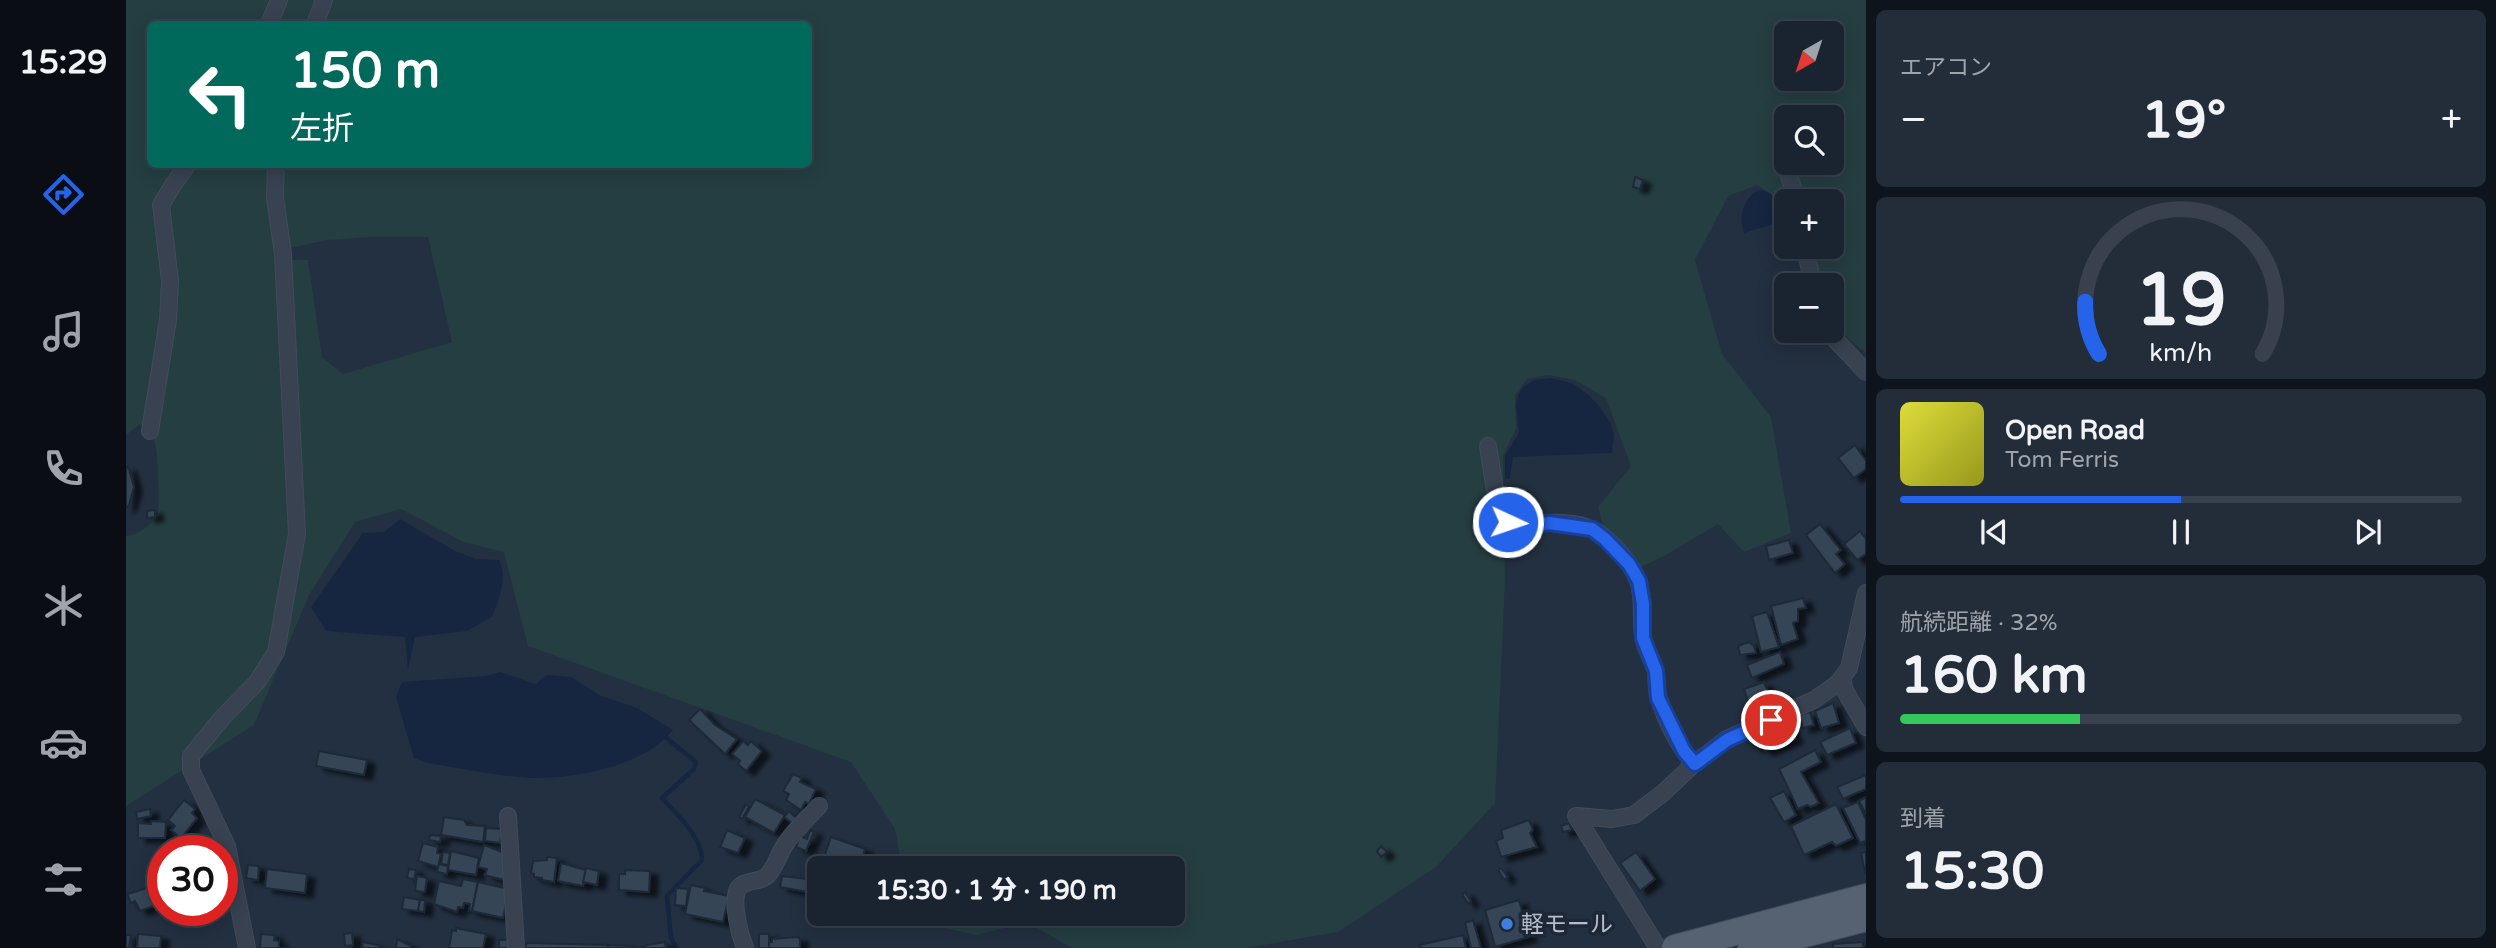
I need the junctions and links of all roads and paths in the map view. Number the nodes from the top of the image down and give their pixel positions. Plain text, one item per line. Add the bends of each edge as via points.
1 (279, 0) edge
2 (324, 0) edge
3 (270, 21) edge
4 (315, 21) edge
5 (185, 168) edge
6 (276, 168) edge
7 (1839, 343) edge
8 (1866, 372) edge
9 (150, 431) dead end
10 (1488, 446) dead end
11 (1866, 593) edge
12 (1843, 679) junction
13 (1866, 727) edge
14 (1695, 764) junction
15 (819, 806) dead end
16 (508, 816) dead end
17 (1866, 897) edge
18 (1866, 918) edge
19 (247, 948) edge
20 (516, 948) edge
21 (746, 948) edge
22 (1658, 948) edge
23 (1675, 948) edge
24 (1751, 948) edge

1 - 3 street
2 - 4 street
5 - 9 street via 161,205 170,281 169,320
6 - 19 street via 298,534 276,652 257,682 191,756 191,769 228,846
7 - 8 street
10 - 14 street via 1502,517 1517,524 1592,529 1629,564 1639,581 1643,638 1656,671 1658,698
11 - 12 street
12 - 13 street via 1844,690
12 - 14 street via 1814,700 1727,740
14 - 22 street via 1634,814 1576,816
15 - 21 street via 786,843 772,871 738,889 738,929
16 - 20 street
17 - 23 main road
18 - 24 main road

